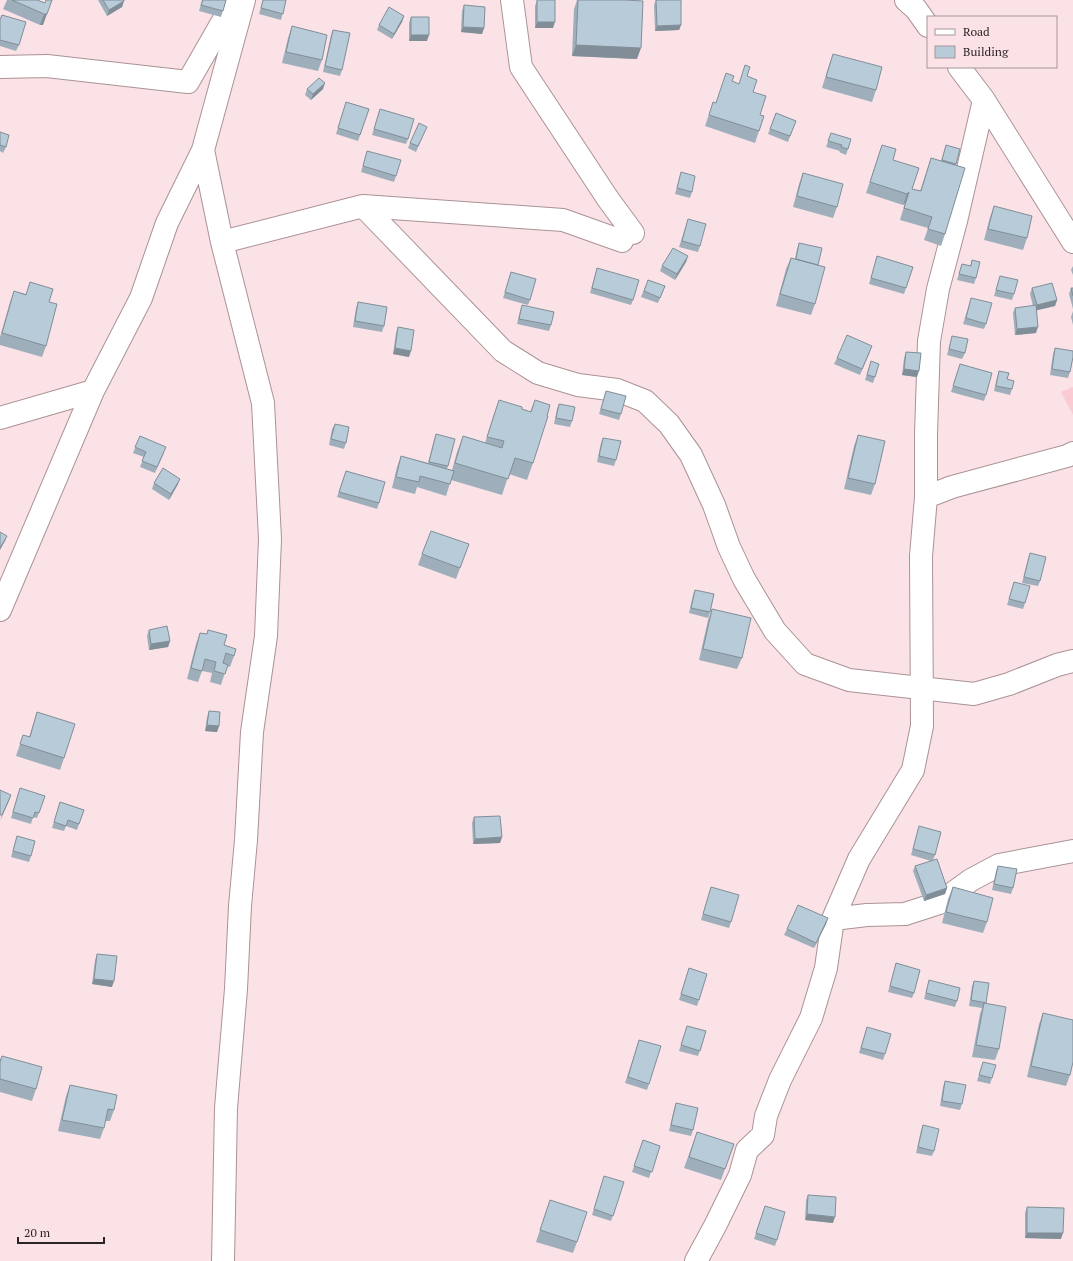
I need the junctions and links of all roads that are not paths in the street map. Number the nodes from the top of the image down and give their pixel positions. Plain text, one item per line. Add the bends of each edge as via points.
1 (235, 0) edge
2 (244, 0) edge
3 (512, 0) edge
4 (906, 0) edge
5 (927, 25) edge
6 (0, 67) edge
7 (960, 68) edge
8 (984, 100) junction
9 (203, 150) junction
10 (363, 206) junction
11 (222, 242) junction
12 (1073, 242) edge
13 (93, 391) junction
14 (0, 418) edge
15 (1073, 453) edge
16 (926, 497) junction
17 (0, 610) edge
18 (1073, 661) edge
19 (921, 688) junction
20 (1073, 850) edge
21 (833, 919) junction
22 (223, 1261) edge
23 (696, 1261) edge

1 - 6 street via 188,82 47,66
2 - 9 street
3 - 10 street via 521,67 608,199 628,237 563,220
4 - 5 street
7 - 8 street
8 - 12 street
8 - 16 street via 938,289 929,340
9 - 11 street
9 - 13 street via 166,223 141,298
10 - 11 street
10 - 19 street via 503,351 538,373 578,385 617,390 645,401 669,424 691,455 744,579 775,631 805,664 849,680
11 - 22 street via 264,404 270,540 266,636 252,732 226,1108
13 - 14 street
13 - 17 street
15 - 16 street via 952,487
16 - 19 street via 921,556
18 - 19 street via 974,694
19 - 21 street via 922,726 914,770 859,859
20 - 21 street via 999,865 971,880 939,903 905,914
21 - 23 street via 826,968 811,1018 780,1080 766,1116 763,1135 747,1150 740,1175

